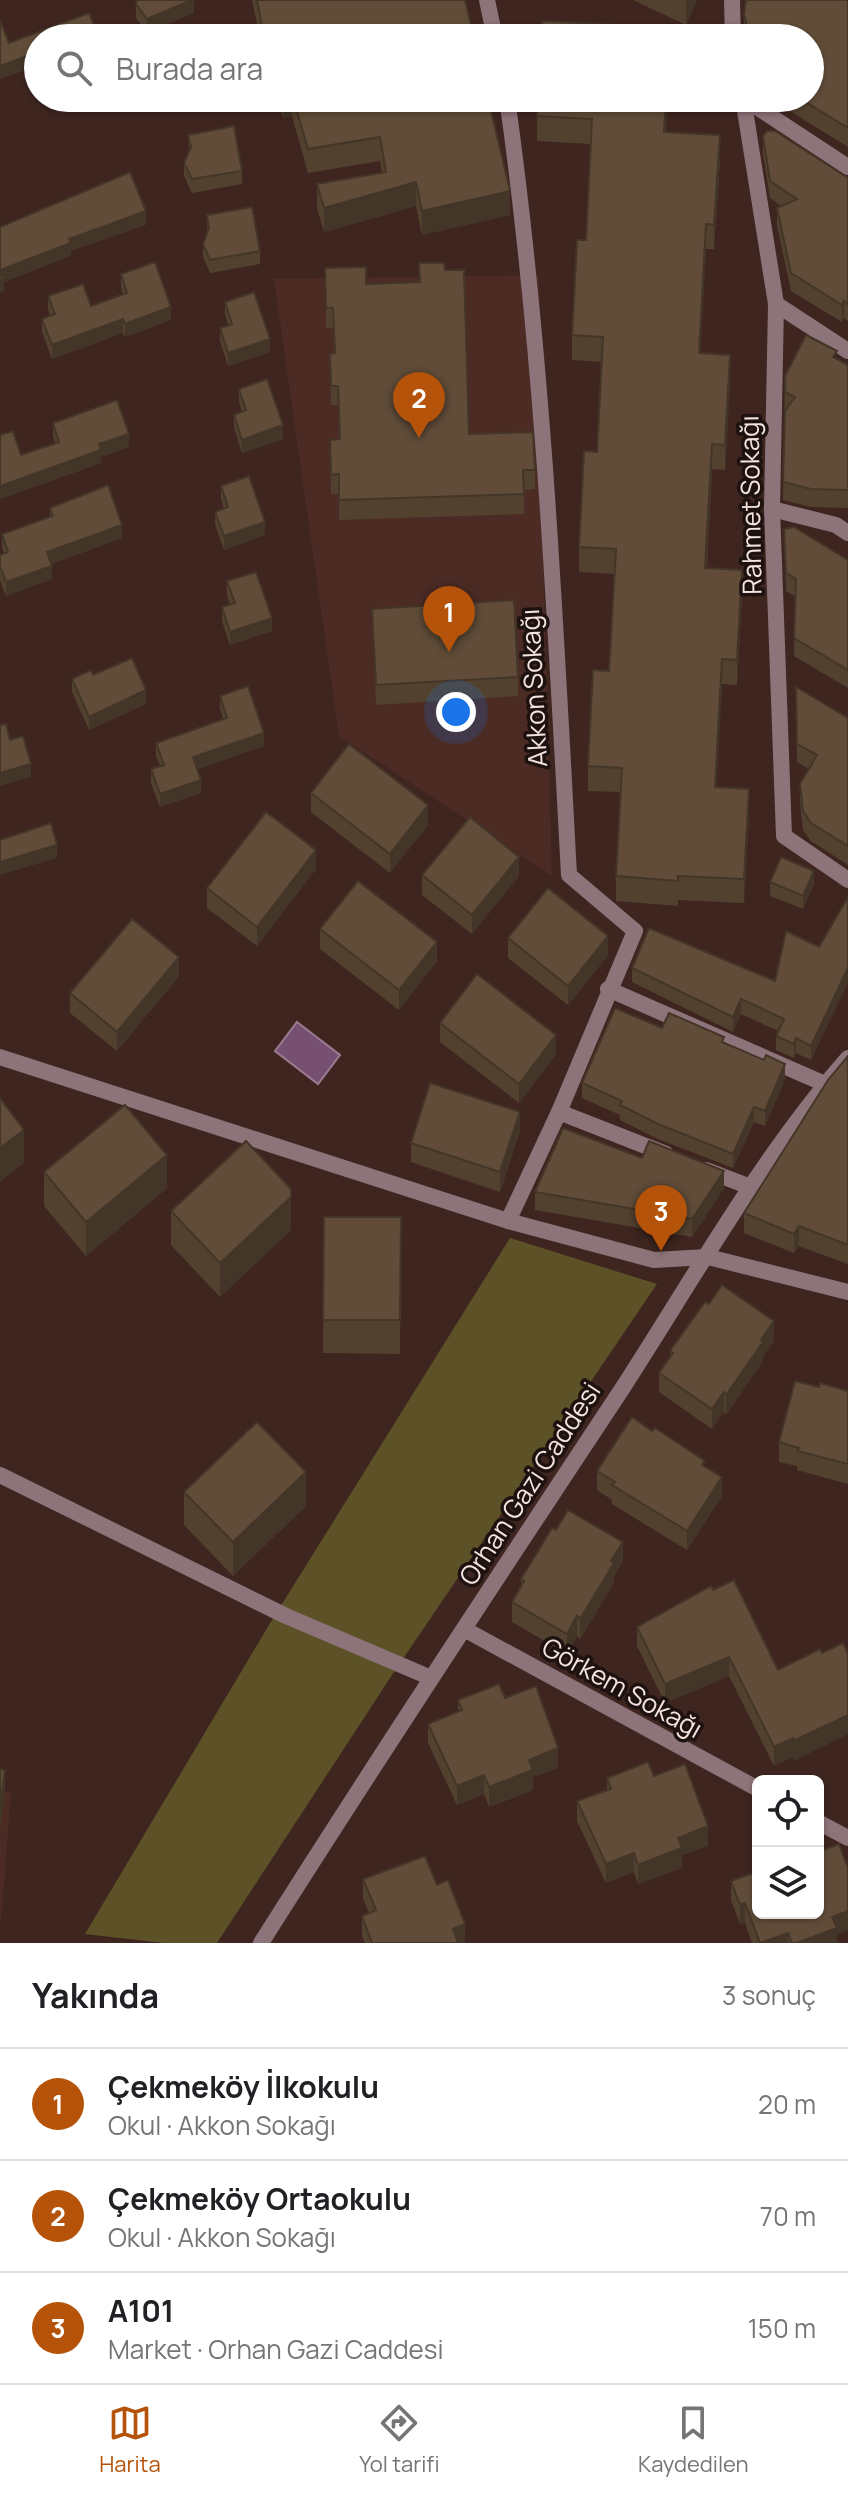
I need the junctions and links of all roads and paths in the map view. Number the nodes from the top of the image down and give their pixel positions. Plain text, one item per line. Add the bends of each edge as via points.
1 (487, 0) edge
2 (732, 0) edge
3 (492, 24) edge
4 (733, 24) edge
5 (509, 112) edge
6 (745, 112) edge
7 (764, 112) edge
8 (848, 167) edge
9 (776, 304) junction
10 (848, 351) edge
11 (772, 509) junction
12 (848, 533) edge
13 (848, 880) edge
14 (608, 989) junction
15 (0, 1057) edge
16 (848, 1058) edge
17 (825, 1084) junction
18 (559, 1112) junction
19 (753, 1188) junction
20 (508, 1221) junction
21 (708, 1257) junction
22 (848, 1292) edge
23 (0, 1475) edge
24 (464, 1629) junction
25 (429, 1677) junction
26 (752, 1786) edge
27 (824, 1825) edge
28 (848, 1838) edge
29 (261, 1943) edge

1 - 3 street
2 - 4 street
5 - 14 street, Akkon Sokağı via 525,230 569,875 635,931
6 - 9 street, Rahmet Sokağı
7 - 8 street
9 - 10 street
9 - 11 street, Rahmet Sokağı
11 - 12 street via 836,525
11 - 13 street, Rahmet Sokağı via 787,685 784,836
14 - 17 street
14 - 18 street, Akkon Sokağı
15 - 20 street
16 - 17 street, Orhan Gazi Caddesi
17 - 19 street, Orhan Gazi Caddesi
18 - 19 street
18 - 20 street, Akkon Sokağı
19 - 21 street, Orhan Gazi Caddesi
20 - 21 street via 654,1260
21 - 22 street
21 - 24 street, Orhan Gazi Caddesi
23 - 25 street via 286,1616
24 - 25 street, Orhan Gazi Caddesi
24 - 26 street, Görkem Sokağı
25 - 29 street, Orhan Gazi Caddesi
27 - 28 street

